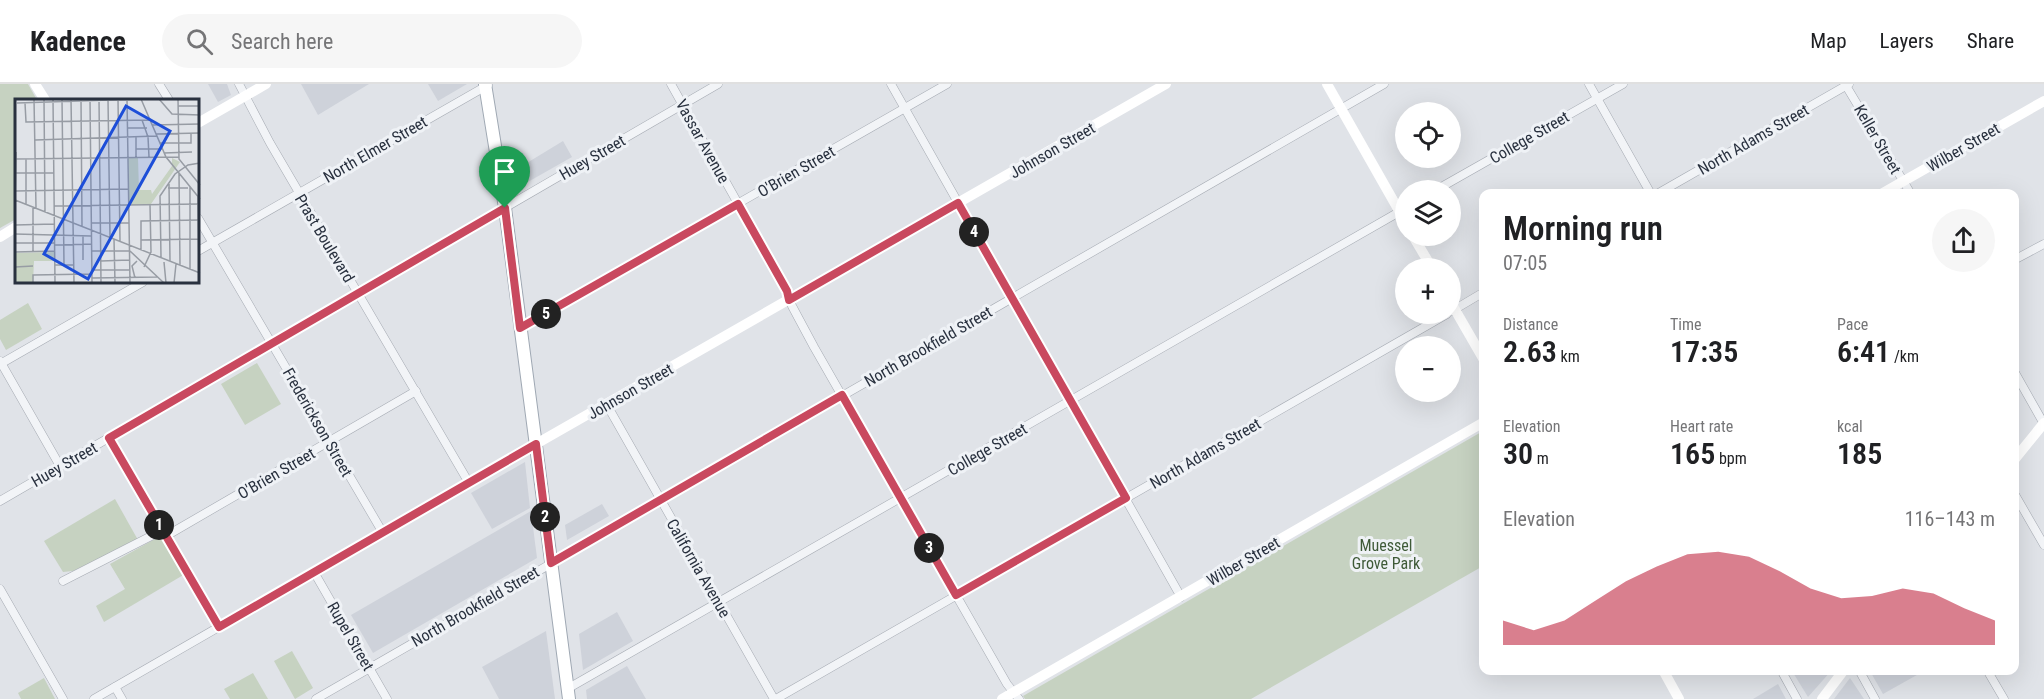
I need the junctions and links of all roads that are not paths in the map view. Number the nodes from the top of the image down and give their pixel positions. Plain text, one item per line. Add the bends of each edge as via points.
1 (35, 84) edge
2 (159, 84) edge
3 (239, 84) edge
4 (266, 84) edge
5 (670, 84) edge
6 (718, 84) edge
7 (891, 84) edge
8 (947, 84) edge
9 (1166, 84) edge
10 (1327, 84) edge
11 (1384, 84) edge
12 (1589, 84) edge
13 (1623, 84) edge
14 (1847, 84) edge
15 (487, 85) edge
16 (244, 97) junction
17 (1598, 98) junction
18 (44, 99) edge
19 (168, 99) edge
20 (2044, 101) edge
21 (682, 104) junction
22 (904, 109) junction
23 (1341, 109) junction
24 (200, 122) edge
25 (1454, 180) edge
26 (1903, 181) junction
27 (1648, 189) edge
28 (1666, 189) edge
29 (1889, 189) edge
30 (1908, 189) edge
31 (299, 193) junction
32 (1395, 198) edge
33 (958, 203) junction
34 (738, 204) junction
35 (505, 208) junction
36 (1395, 214) edge
37 (200, 222) edge
38 (15, 228) edge
39 (0, 237) edge
40 (212, 243) junction
41 (2044, 244) edge
42 (200, 250) edge
43 (2019, 257) edge
44 (139, 284) edge
45 (359, 294) junction
46 (1479, 295) edge
47 (1012, 298) junction
48 (789, 300) junction
49 (1461, 304) edge
50 (1425, 324) edge
51 (1461, 324) edge
52 (520, 328) junction
53 (273, 343) junction
54 (1479, 352) edge
55 (1, 362) edge
56 (2019, 380) edge
57 (416, 391) junction
58 (842, 395) junction
59 (1070, 401) junction
60 (607, 405) junction
61 (2044, 424) edge
62 (1479, 425) edge
63 (109, 438) junction
64 (330, 442) junction
65 (536, 444) junction
66 (2019, 454) edge
67 (60, 466) junction
68 (469, 483) junction
69 (901, 498) junction
70 (1126, 498) junction
71 (660, 499) junction
72 (0, 501) edge
73 (2019, 502) edge
74 (383, 532) junction
75 (164, 533) junction
76 (2044, 545) edge
77 (551, 563) junction
78 (314, 572) junction
79 (63, 581) dead end
80 (0, 589) edge
81 (956, 595) junction
82 (1181, 597) junction
83 (720, 603) junction
84 (219, 627) junction
85 (369, 668) junction
86 (1665, 675) edge
87 (1783, 675) edge
88 (1840, 675) edge
89 (1862, 675) edge
90 (1990, 675) edge
91 (115, 687) junction
92 (568, 694) edge
93 (1016, 696) edge
94 (63, 699) edge
95 (94, 699) edge
96 (122, 699) edge
97 (316, 699) edge
98 (387, 699) edge
99 (775, 699) edge
100 (1002, 699) edge
101 (1679, 699) edge
102 (1797, 699) edge
103 (1822, 699) edge
104 (1875, 699) edge
105 (2004, 699) edge

1 - 18 street
2 - 19 street
3 - 16 street, Prast Boulevard
4 - 16 street
5 - 21 street, Vassar Avenue
6 - 21 street, Huey Street
7 - 22 street
8 - 22 street, O'Brien Street
9 - 33 street, Johnson Street
10 - 23 street
11 - 23 street, North Brookfield Street
12 - 17 street
13 - 17 street, College Street
14 - 26 street, Keller Street
14 - 28 street, North Adams Street
15 - 31 street, North Elmer Street
15 - 35 main road
16 - 24 street
16 - 31 street, Prast Boulevard
17 - 25 street, College Street
17 - 27 street
20 - 26 street, Wilber Street
21 - 34 street, Vassar Avenue
21 - 35 street, Huey Street
22 - 33 street
22 - 34 street, O'Brien Street
23 - 32 street
23 - 47 street, North Brookfield Street
26 - 29 street, Wilber Street
26 - 30 street, Keller Street
31 - 40 street, North Elmer Street
31 - 45 street, Prast Boulevard
33 - 47 street
33 - 48 street, Johnson Street
34 - 48 street, Vassar Avenue
34 - 52 street, O'Brien Street
35 - 45 street, Huey Street
35 - 52 main road
36 - 59 street, College Street
37 - 40 street, Frederickson Street
38 - 39 street
40 - 42 street, North Elmer Street
40 - 53 street, Frederickson Street
41 - 43 street
44 - 55 street
45 - 53 street, Huey Street
45 - 57 street, Prast Boulevard
46 - 49 street, North Adams Street
47 - 58 street, North Brookfield Street
47 - 59 street
48 - 58 street, Vassar Avenue
48 - 60 street, Johnson Street
50 - 70 street, North Adams Street
51 - 54 street
52 - 65 main road
53 - 63 street, Huey Street
53 - 64 street, Frederickson Street
55 - 67 street
56 - 61 street
57 - 64 street, O'Brien Street
57 - 68 street, Prast Boulevard
58 - 69 street, Vassar Avenue
58 - 71 street, North Brookfield Street
59 - 69 street, College Street
59 - 70 street
60 - 65 street, Johnson Street
60 - 71 street, California Avenue
61 - 66 street
62 - 82 street, Wilber Street
63 - 67 street, Huey Street
63 - 75 street
64 - 74 street, Frederickson Street
64 - 75 street, O'Brien Street
65 - 68 street, Johnson Street
65 - 77 main road
67 - 72 street, Huey Street
68 - 74 street, Johnson Street
69 - 81 street, Vassar Avenue
69 - 83 street, College Street
70 - 81 street, North Adams Street
70 - 82 street
71 - 77 street, North Brookfield Street
71 - 83 street, California Avenue
73 - 76 street
74 - 78 street, Johnson Street
75 - 79 street, O'Brien Street
75 - 84 street
77 - 85 street, North Brookfield Street
77 - 92 main road
78 - 84 street, Johnson Street
78 - 85 street, Rupel Street
80 - 94 street
81 - 93 street, Vassar Avenue
81 - 99 street, North Adams Street
82 - 93 street, Wilber Street
83 - 92 street, College Street
83 - 99 street, California Avenue
84 - 91 street, Johnson Street
85 - 97 street, North Brookfield Street
85 - 98 street, Rupel Street
86 - 101 street
87 - 102 street
88 - 103 street
89 - 104 street
90 - 105 street
91 - 95 street, Johnson Street
91 - 96 street
93 - 100 street, Wilber Street

